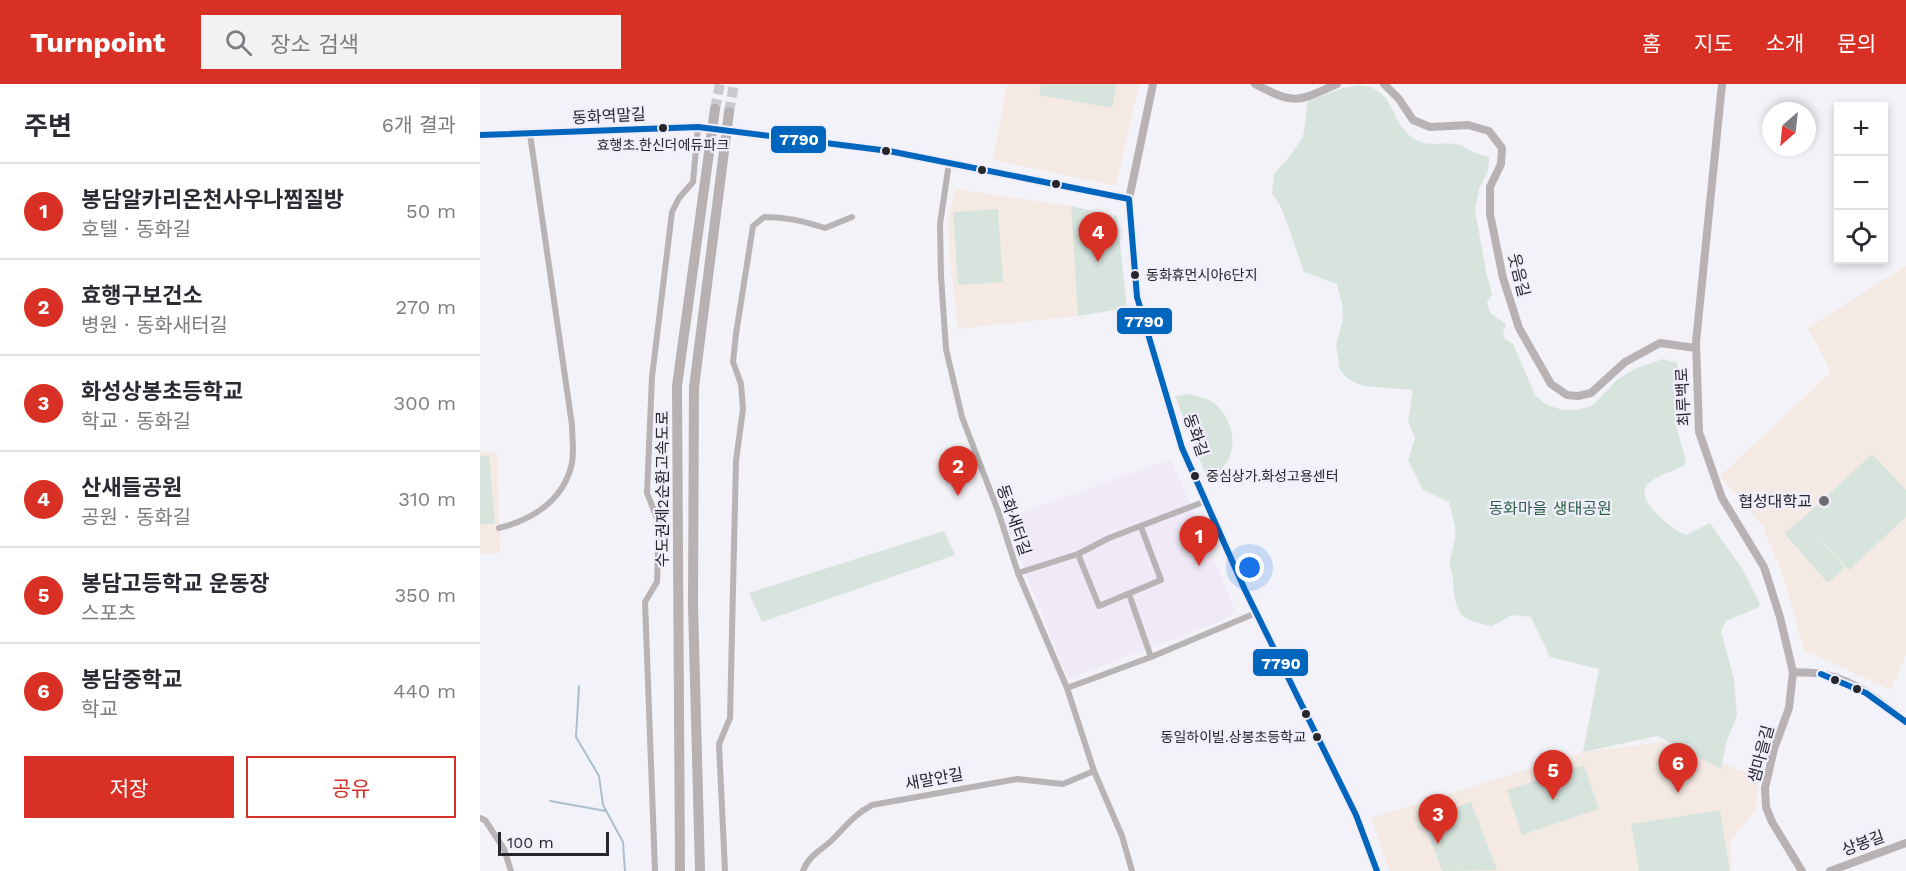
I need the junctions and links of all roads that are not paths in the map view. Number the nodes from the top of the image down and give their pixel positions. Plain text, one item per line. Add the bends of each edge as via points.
1 (1153, 84) edge
2 (1255, 84) edge
3 (1337, 84) edge
4 (1384, 84) edge
5 (1722, 84) edge
6 (715, 109) tunnel mouth
7 (729, 112) tunnel mouth
8 (698, 127) junction
9 (530, 134) junction
10 (480, 135) edge
11 (949, 163) junction
12 (1129, 199) junction
13 (852, 217) dead end
14 (1696, 348) junction
15 (1206, 501) junction
16 (1141, 527) junction
17 (499, 528) dead end
18 (1078, 554) junction
19 (1018, 573) junction
20 (1129, 594) junction
21 (1256, 612) junction
22 (1151, 657) junction
23 (1793, 672) junction
24 (1067, 688) junction
25 (1906, 722) edge
26 (1094, 771) junction
27 (480, 818) edge
28 (1906, 843) edge
29 (512, 871) edge
30 (655, 871) edge
31 (680, 871) edge
32 (700, 871) edge
33 (725, 871) edge
34 (803, 871) edge
35 (1132, 871) edge
36 (1377, 871) edge
37 (1802, 871) edge
38 (1830, 871) edge

1 - 12 street, 동화길
2 - 3 street via 1280,97 1295,99 1311,97
4 - 14 street, 웃음길 via 1413,120 1430,127 1468,125 1489,131 1502,148 1501,164 1490,187 1490,214 1503,278 1519,328 1551,384 1567,395 1578,396 1590,393 1625,362 1660,343
5 - 14 street, 최루백로
6 - 31 highway, 수도권제2순환고속도로 via 677,386
7 - 32 highway, 수도권제2순환고속도로 via 694,387 693,605
8 - 9 street, 동화역말길
8 - 11 street, 동화역말길 via 889,151
8 - 30 street via 693,182 672,212 652,377 647,493 659,523 657,582 645,602
9 - 10 street, 동화역말길
9 - 17 street via 572,424 572,466 557,497 538,513
11 - 12 street, 동화역말길
11 - 19 street, 동화새터길 via 940,224 946,349 962,417
12 - 15 street, 동화길 via 1137,297 1182,448
13 - 33 street via 825,228 777,217 764,217 753,226 733,362 741,384 743,410 736,461 730,718 719,744
14 - 23 street, 최루백로 via 1699,432 1722,498 1764,567
15 - 16 street
15 - 21 street, 동화길
16 - 18 street
16 - 20 street via 1161,580
18 - 19 street
18 - 20 street via 1099,606
19 - 24 street, 동화새터길
20 - 22 street
21 - 22 street
21 - 36 street, 동화길 via 1356,815
22 - 24 street
23 - 25 street via 1821,674 1850,683 1874,696
23 - 37 street, 샘마을길 via 1789,708 1765,788 1772,822
24 - 26 street, 동화새터길
26 - 34 street, 새말안길 via 1063,784 1017,779 872,805 858,812 805,864
26 - 35 street, 동화새터길 via 1122,836
27 - 29 street via 504,849
28 - 38 street, 상봉길

